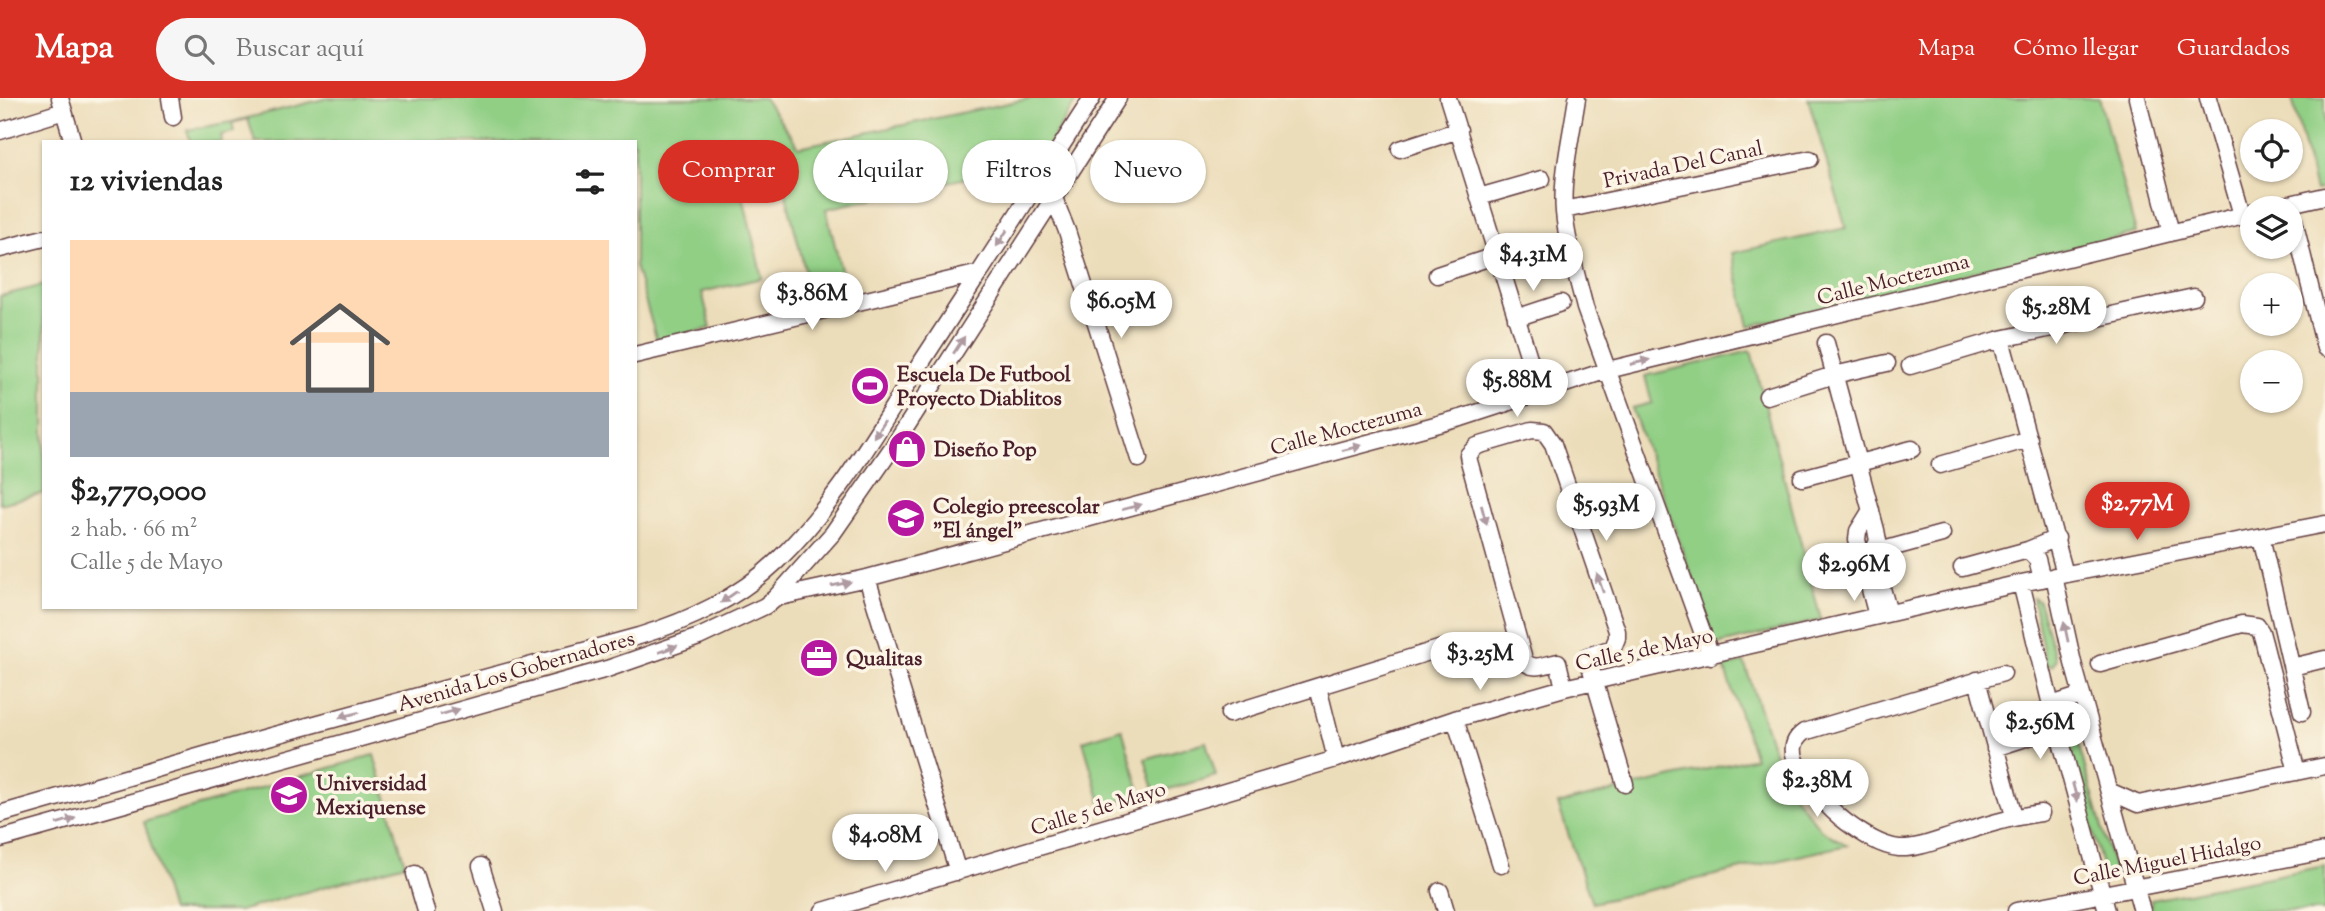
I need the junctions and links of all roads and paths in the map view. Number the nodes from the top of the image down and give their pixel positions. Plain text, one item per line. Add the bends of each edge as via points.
1 (170, 98) edge
2 (1092, 98) edge
3 (1118, 98) edge
4 (1448, 98) edge
5 (1577, 98) edge
6 (2137, 98) edge
7 (2208, 98) edge
8 (62, 105) edge
9 (173, 117) dead end
10 (1459, 130) junction
11 (0, 131) edge
12 (72, 140) edge
13 (1065, 140) edge
14 (1076, 149) edge
15 (1400, 149) dead end
16 (1083, 153) junction
17 (1811, 159) dead end
18 (1076, 164) edge
19 (1542, 179) dead end
20 (2241, 196) edge
21 (2325, 196) edge
22 (1479, 197) junction
23 (2303, 201) edge
24 (1025, 203) edge
25 (1051, 203) edge
26 (1056, 203) edge
27 (1564, 210) junction
28 (2240, 216) edge
29 (2171, 233) junction
30 (42, 238) edge
31 (0, 249) edge
32 (1497, 255) junction
33 (2303, 257) edge
34 (980, 273) junction
35 (1437, 275) dead end
36 (2194, 297) dead end
37 (1561, 303) dead end
38 (1516, 318) junction
39 (2001, 339) junction
40 (1826, 343) dead end
41 (2325, 348) edge
42 (637, 355) edge
43 (1887, 363) dead end
44 (1910, 366) dead end
45 (1608, 370) junction
46 (1834, 375) junction
47 (1539, 393) junction
48 (1767, 396) dead end
49 (2029, 439) junction
50 (1912, 449) dead end
51 (1139, 459) dead end
52 (1858, 463) junction
53 (1940, 465) dead end
54 (1801, 478) dead end
55 (1871, 510) junction
56 (2325, 524) edge
57 (1941, 534) dead end
58 (2261, 537) junction
59 (2057, 538) junction
60 (2028, 550) junction
61 (1872, 553) junction
62 (1962, 568) dead end
63 (2054, 576) junction
64 (867, 578) junction
65 (2021, 583) junction
66 (775, 598) junction
67 (1883, 614) junction
68 (1442, 648) dead end
69 (1712, 656) junction
70 (2325, 659) edge
71 (2073, 663) junction
72 (2100, 664) dead end
73 (2292, 667) junction
74 (2004, 673) dead end
75 (2043, 673) junction
76 (1977, 680) junction
77 (1595, 681) junction
78 (1318, 687) junction
79 (1564, 688) junction
80 (2082, 695) junction
81 (392, 703) junction
82 (2051, 705) junction
83 (2302, 712) dead end
84 (1229, 714) dead end
85 (1455, 719) junction
86 (399, 726) junction
87 (2032, 736) junction
88 (1995, 748) junction
89 (2064, 752) junction
90 (1336, 759) junction
91 (2325, 766) edge
92 (2297, 772) junction
93 (1625, 784) dead end
94 (2109, 791) junction
95 (2138, 804) junction
96 (2041, 813) dead end
97 (0, 814) edge
98 (2014, 816) junction
99 (2121, 834) junction
100 (0, 839) edge
101 (2325, 851) edge
102 (1501, 865) dead end
103 (481, 866) dead end
104 (958, 872) junction
105 (415, 874) dead end
106 (2136, 887) junction
107 (1440, 891) dead end
108 (2102, 894) junction
109 (426, 911) edge
110 (495, 911) edge
111 (823, 911) edge
112 (1446, 911) edge
113 (2016, 911) edge
114 (2107, 911) edge
115 (2143, 911) edge

1 - 9 street
2 - 13 street, Avenida Los Gobernadores
3 - 16 street, Avenida Los Gobernadores
4 - 10 street
5 - 27 street
6 - 29 street
7 - 20 street
8 - 11 street
8 - 12 street
10 - 15 street
10 - 22 street
14 - 16 street
16 - 18 street, Avenida Los Gobernadores
17 - 27 street, Privada Del Canal
19 - 22 street
21 - 23 street
22 - 32 street
24 -> 34 street, Avenida Los Gobernadores
66 -> 25 street, Avenida Los Gobernadores via 858,499
26 - 51 street
27 - 45 street via 1585,308
28 - 29 street, Calle Moctezuma
45 -> 29 street, Calle Moctezuma
30 - 31 street
32 - 35 street
32 - 38 street
33 - 41 street
34 - 42 street
34 -> 81 street, Avenida Los Gobernadores via 836,495 776,561 732,597 672,626
36 - 39 street
37 - 38 street
38 - 47 street
39 - 44 street
39 - 49 street
40 - 46 street
43 - 46 street
45 - 47 street, Calle Moctezuma
45 - 69 street
46 - 48 street
46 - 52 street
64 -> 47 street, Calle Moctezuma
49 - 53 street
49 - 59 street
50 - 52 street
52 - 54 street
52 - 55 street
55 - 61 street via 1878,541
55 - 67 street via 1857,531 1857,540
56 - 58 street, Calle 5 de Mayo
57 - 61 street
58 - 63 street, Calle 5 de Mayo
58 - 73 street
59 - 60 street
59 - 63 street
60 - 62 street
60 - 63 street
61 - 67 street
63 - 65 street, Calle 5 de Mayo
71 -> 63 street
66 -> 64 street, Calle Moctezuma
64 - 104 street
65 - 67 street, Calle 5 de Mayo
65 - 75 street
86 -> 66 street, Avenida Los Gobernadores via 655,654 728,625
67 - 69 street, Calle 5 de Mayo
68 - 78 street
69 - 77 street, Calle 5 de Mayo
70 - 73 street
71 - 75 street
71 - 80 street
72 - 92 street via 2242,624 2257,626
73 - 83 street
74 - 76 street
75 - 82 street
76 - 88 street
76 - 98 street via 1804,732 1796,737 1794,755 1807,780 1838,816 1864,835 1899,848 1923,845
77 - 79 street, Calle 5 de Mayo
77 -> 79 street via 1587,656 1613,648 1617,631 1553,444 1544,431 1532,430 1477,446 1468,455 1524,660 1531,667 1558,662
77 - 93 street
78 - 84 street
78 - 90 street
79 - 85 street, Calle 5 de Mayo
80 - 82 street
80 - 94 street
81 - 86 street
81 -> 97 street, Avenida Los Gobernadores
82 - 87 street
82 - 89 street
85 - 90 street, Calle 5 de Mayo
85 - 102 street
100 -> 86 street, Avenida Los Gobernadores
87 - 88 street
87 - 89 street
88 - 98 street
89 -> 108 street
90 - 104 street, Calle 5 de Mayo
91 - 92 street
92 - 95 street
94 - 95 street
94 - 99 street
95 - 99 street
96 - 98 street
99 - 106 street
101 - 106 street, Calle Miguel Hidalgo
103 - 110 street
104 - 111 street, Calle 5 de Mayo
105 - 109 street
106 - 108 street, Calle Miguel Hidalgo
106 - 115 street
107 - 112 street
108 - 113 street, Calle Miguel Hidalgo
108 - 114 street

